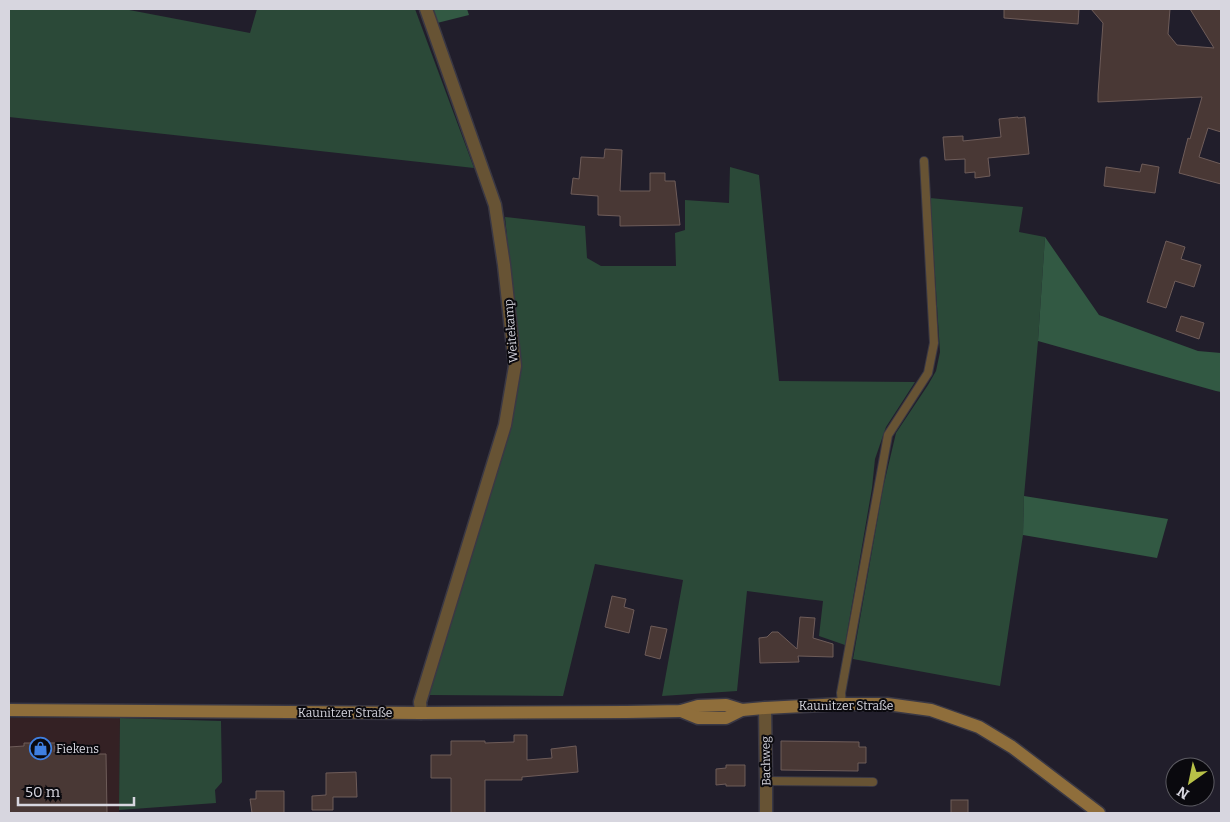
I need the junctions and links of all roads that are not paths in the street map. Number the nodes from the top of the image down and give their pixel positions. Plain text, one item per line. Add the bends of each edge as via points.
1 (426, 9) edge
2 (924, 161) dead end
3 (842, 704) junction
4 (765, 708) junction
5 (9, 710) edge
6 (421, 713) junction
7 (766, 781) junction
8 (873, 782) dead end
9 (766, 813) edge
10 (1099, 813) edge

1 - 6 street, Weitekamp via 495,205 516,366 505,425 420,702
2 - 3 lane via 934,343 928,373 888,435 841,693
3 - 4 street, Kaunitzer Straße
3 - 10 street, Kaunitzer Straße via 887,704 931,710 978,727 1012,747
4 - 6 street, Kaunitzer Straße via 742,710 726,705 698,706 681,711
4 - 7 street, Bachweg
5 - 6 street, Kaunitzer Straße
7 - 8 lane
7 - 9 street, Bachweg

